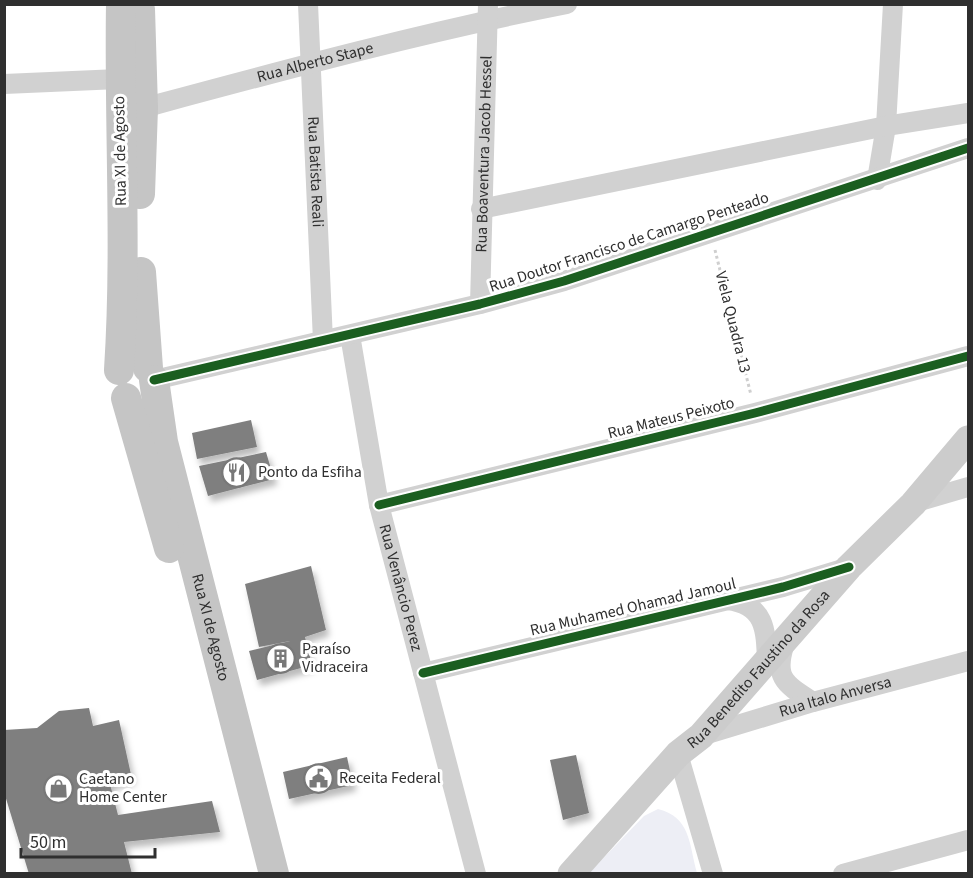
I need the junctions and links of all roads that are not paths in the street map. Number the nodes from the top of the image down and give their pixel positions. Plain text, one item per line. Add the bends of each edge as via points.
1 (121, 4) edge
2 (140, 4) edge
3 (308, 4) edge
4 (567, 4) edge
5 (893, 4) edge
6 (487, 12) edge
7 (309, 63) junction
8 (119, 79) junction
9 (4, 84) edge
10 (143, 108) junction
11 (969, 112) edge
12 (886, 126) junction
13 (969, 148) edge
14 (877, 180) junction
15 (481, 209) junction
16 (480, 304) junction
17 (350, 334) junction
18 (322, 341) junction
19 (969, 356) edge
20 (945, 362) junction
21 (969, 370) edge
22 (140, 372) junction
23 (969, 439) edge
24 (969, 488) edge
25 (913, 504) junction
26 (379, 505) junction
27 (849, 567) junction
28 (728, 600) junction
29 (786, 640) junction
30 (969, 661) edge
31 (767, 662) junction
32 (423, 673) junction
33 (813, 702) junction
34 (701, 736) junction
35 (678, 754) junction
36 (969, 840) edge
37 (255, 873) edge
38 (274, 873) edge
39 (476, 873) edge
40 (571, 873) edge
41 (713, 873) edge
42 (843, 873) edge

1 - 8 main road, Rua XI de Agosto
2 - 10 main road, Rua XI de Agosto
3 - 7 street, Rua Batista Reali
4 - 6 street, Rua Alberto Stape
5 - 12 street
6 - 7 street, Rua Alberto Stape
6 - 15 street, Rua Boaventura Jacob Hessel
7 - 10 street, Rua Alberto Stape
7 - 18 street, Rua Batista Reali
8 - 9 street
8 - 22 main road, Rua XI de Agosto via 124,297
10 - 22 main road, Rua XI de Agosto via 138,240
11 - 12 street
12 - 14 street
12 - 15 street
13 - 14 street, Rua Doutor Francisco de Camargo Penteado
14 - 16 street, Rua Doutor Francisco de Camargo Penteado via 564,281
15 - 16 street, Rua Boaventura Jacob Hessel
16 - 17 street, Rua Doutor Francisco de Camargo Penteado
17 - 18 street, Rua Doutor Francisco de Camargo Penteado
17 - 26 street, Rua Venâncio Perez
18 - 22 street, Rua Doutor Francisco de Camargo Penteado
19 - 20 street, Rua Mateus Peixoto
20 - 21 street
20 - 26 street, Rua Mateus Peixoto
22 - 37 main road, Rua XI de Agosto via 115,382 126,398 159,510
22 - 38 main road, Rua XI de Agosto via 164,442
23 - 25 main road, Rua Benedito Faustino da Rosa
24 - 25 street
25 - 27 main road, Rua Benedito Faustino da Rosa
26 - 32 street, Rua Venâncio Perez
27 - 28 street, Rua Muhamed Ohamad Jamoul
27 - 29 main road, Rua Benedito Faustino da Rosa
28 - 31 street via 744,602 756,611 762,621
28 - 32 street, Rua Muhamed Ohamad Jamoul
29 - 31 main road, Rua Benedito Faustino da Rosa
29 - 33 street via 780,674 786,686
30 - 33 street, Rua Italo Anversa
31 - 34 main road, Rua Benedito Faustino da Rosa
32 - 39 street, Rua Venâncio Perez
33 - 34 street, Rua Italo Anversa
34 - 35 main road, Rua Benedito Faustino da Rosa
35 - 40 main road, Rua Benedito Faustino da Rosa
35 - 41 street
36 - 42 street

